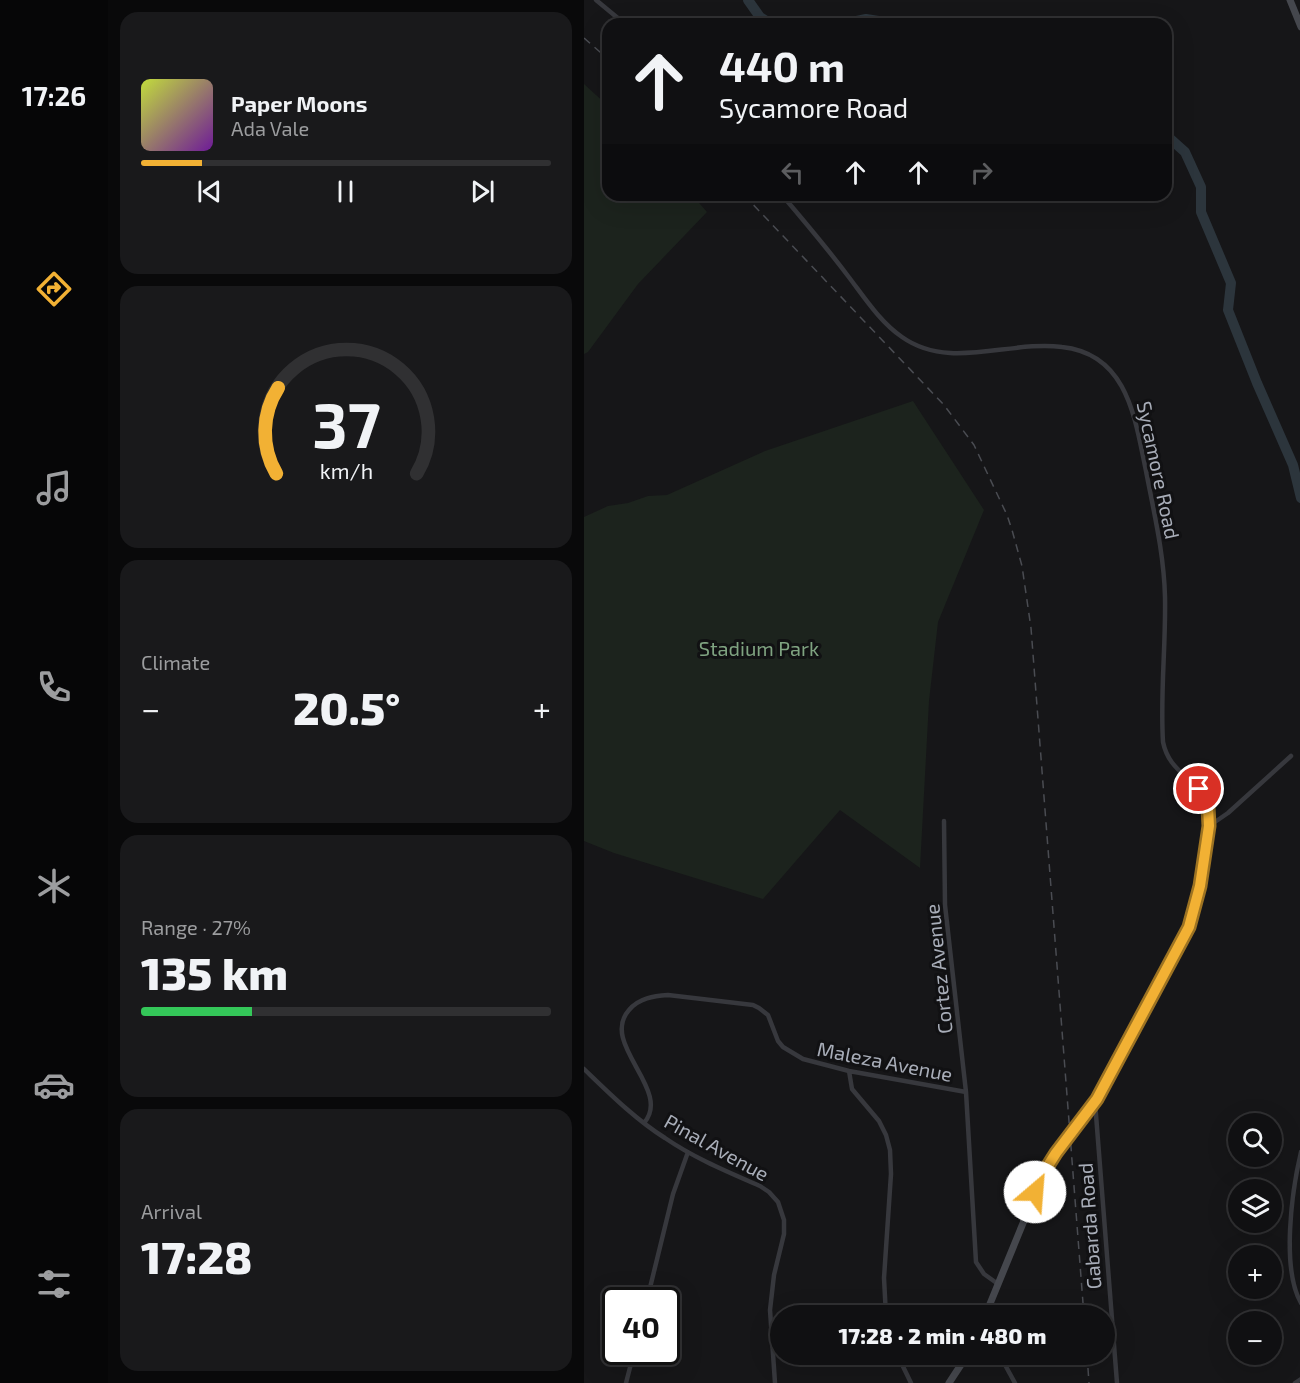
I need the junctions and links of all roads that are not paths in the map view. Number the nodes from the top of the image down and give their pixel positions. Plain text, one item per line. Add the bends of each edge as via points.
1 (596, 0) edge
2 (1290, 0) edge
3 (618, 18) edge
4 (1301, 27) edge
5 (787, 201) edge
6 (1290, 756) dead end
7 (944, 821) dead end
8 (1209, 826) junction
9 (584, 1069) edge
10 (849, 1071) junction
11 (966, 1092) junction
12 (1095, 1102) junction
13 (644, 1123) junction
14 (688, 1152) junction
15 (1301, 1152) edge
16 (998, 1284) junction
17 (650, 1287) edge
18 (1301, 1303) edge
19 (885, 1305) edge
20 (989, 1305) edge
21 (631, 1365) edge
22 (902, 1365) edge
23 (961, 1365) edge
24 (1005, 1365) edge
25 (1301, 1379) edge
26 (626, 1383) edge
27 (775, 1383) edge
28 (911, 1383) edge
29 (949, 1383) edge
30 (1015, 1383) edge
31 (1117, 1383) edge
32 (1295, 1383) edge

1 - 3 street
2 - 4 street
5 - 8 street, Sycamore Road via 874,309 895,332 916,346 961,354 1065,347 1097,360 1122,385 1134,411 1163,557 1164,745 1171,762 1199,789 1208,807
6 - 8 street
7 - 11 street, Cortez Avenue via 946,905
8 - 12 street via 1189,927
9 - 13 street, Pinal Avenue
10 - 11 street, Maleza Avenue
10 - 13 street, Maleza Avenue via 789,1052 778,1041 768,1015 753,1005 656,996 628,1011 622,1028 624,1041 650,1096 649,1118
10 - 19 street via 852,1089 883,1128 892,1158
11 - 16 street, Cortez Avenue via 976,1262
12 - 16 street via 1044,1172
12 - 31 street, Gabarda Road
13 - 14 street, Pinal Avenue
14 - 17 street via 673,1194
14 - 27 street, Pinal Avenue via 760,1186 781,1208 784,1234 770,1310
15 - 18 street via 1290,1237 1292,1277
16 - 20 street
21 - 26 street
22 - 28 street
23 - 29 street
24 - 30 street
25 - 32 street

